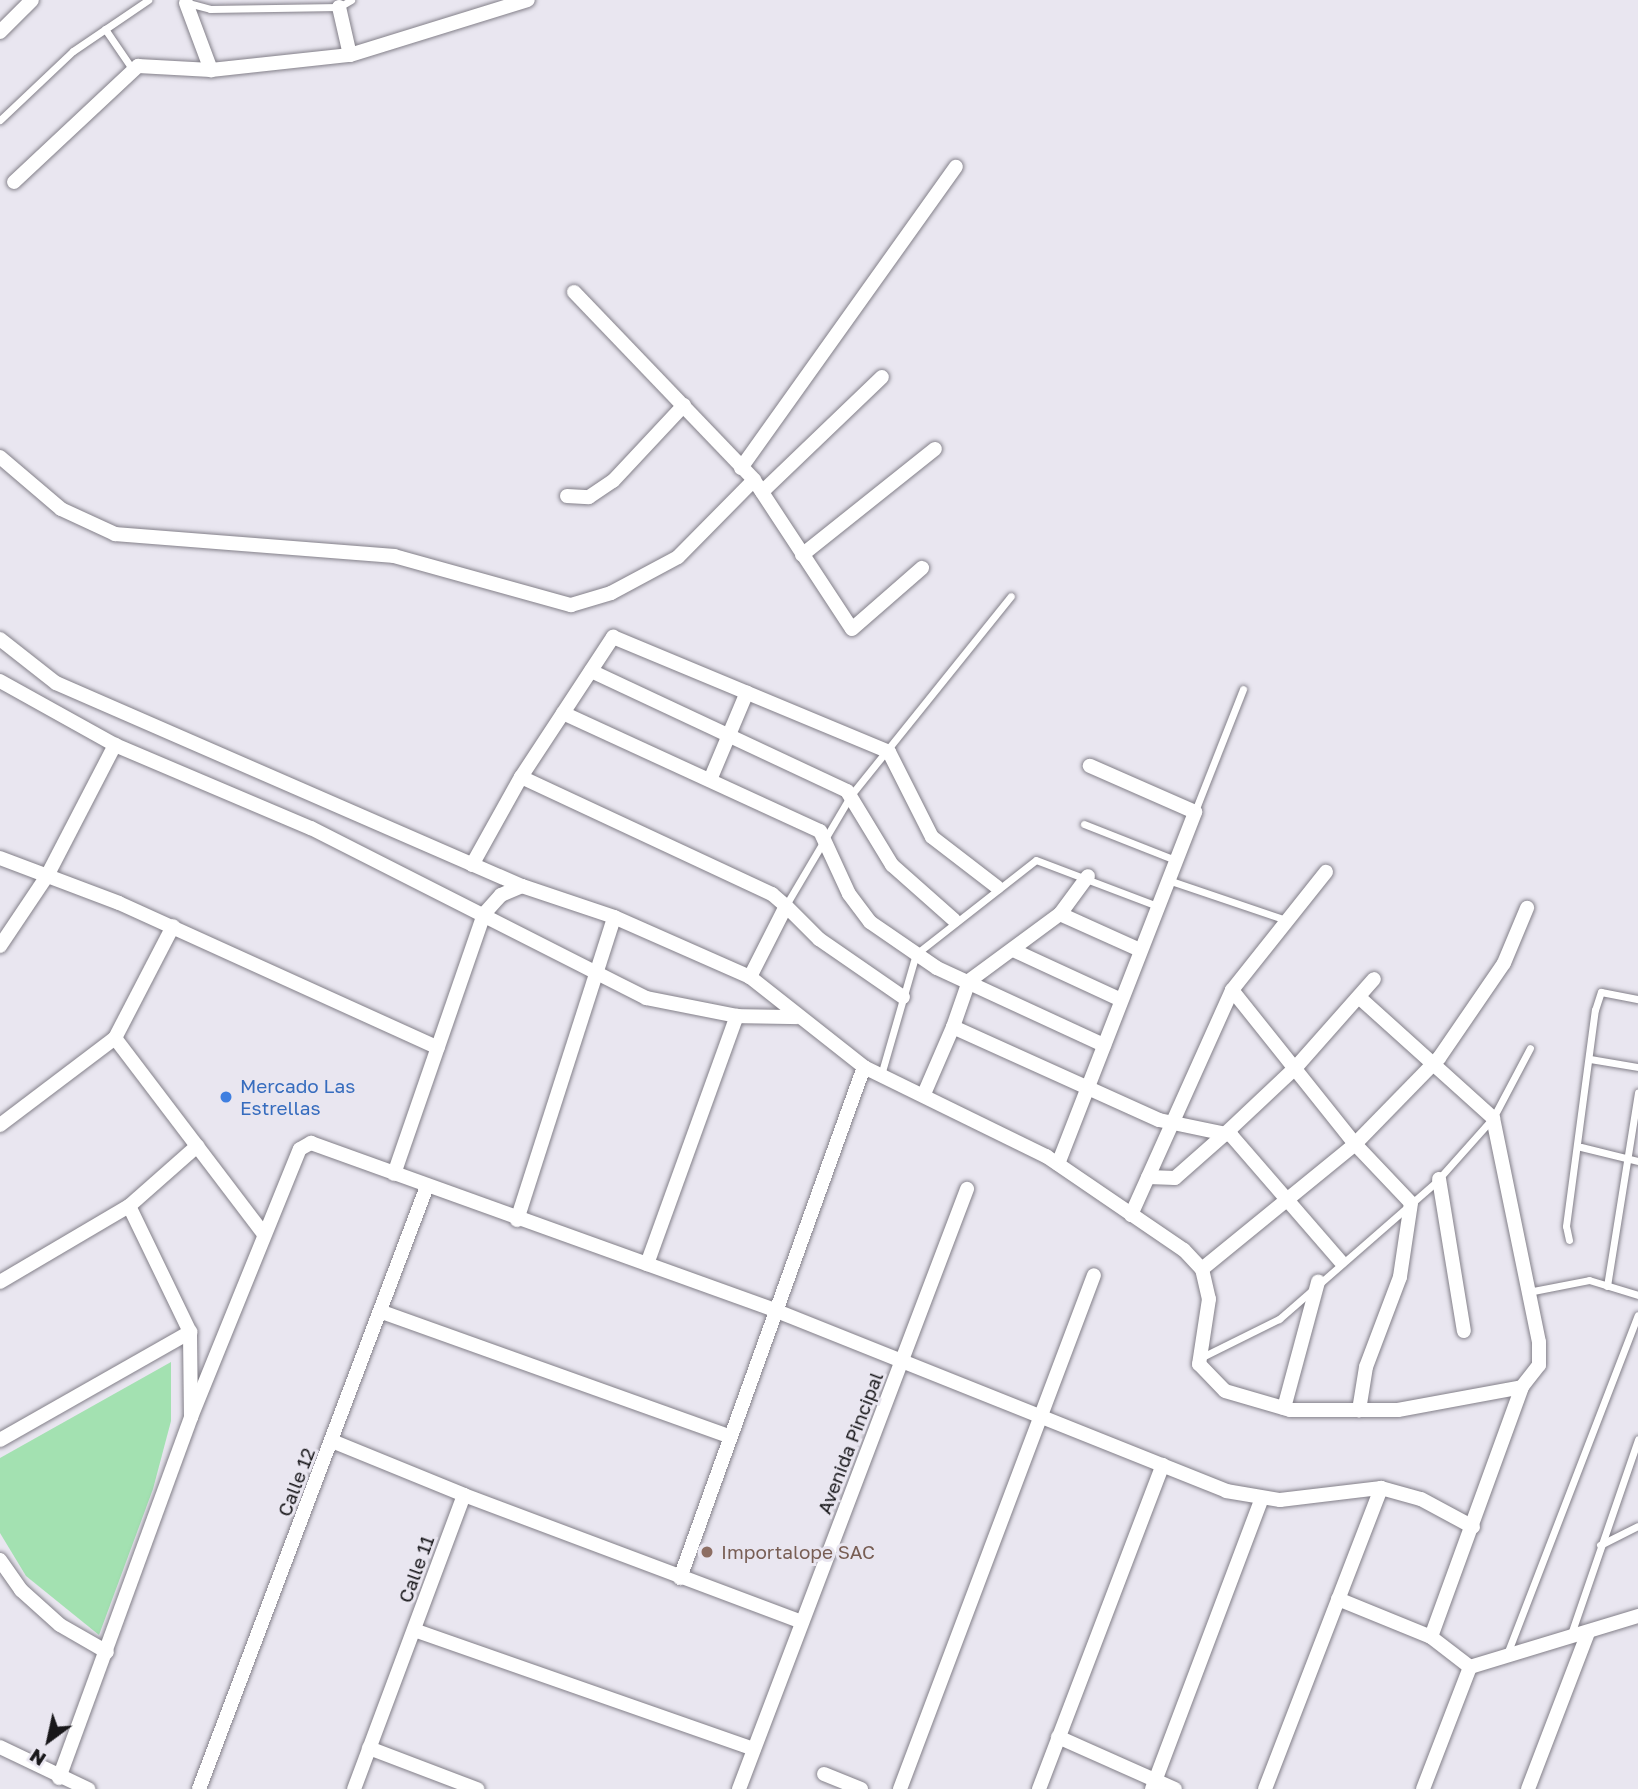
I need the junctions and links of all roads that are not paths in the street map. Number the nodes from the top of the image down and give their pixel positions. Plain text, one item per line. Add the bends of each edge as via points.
1 (32, 0) edge
2 (148, 0) edge
3 (528, 0) edge
4 (183, 1) edge
5 (345, 4) edge
6 (105, 29) junction
7 (0, 32) edge
8 (349, 55) junction
9 (133, 70) junction
10 (211, 70) junction
11 (0, 120) edge
12 (956, 167) dead end
13 (14, 182) dead end
14 (574, 292) dead end
15 (882, 377) dead end
16 (684, 405) junction
17 (936, 449) dead end
18 (0, 457) edge
19 (741, 468) junction
20 (758, 486) junction
21 (567, 496) dead end
22 (802, 555) junction
23 (922, 568) dead end
24 (1011, 596) dead end
25 (0, 639) edge
26 (592, 671) junction
27 (0, 681) edge
28 (1243, 689) dead end
29 (747, 692) junction
30 (564, 713) junction
31 (730, 736) junction
32 (115, 745) junction
33 (889, 752) junction
34 (1090, 766) dead end
35 (521, 777) junction
36 (710, 780) junction
37 (850, 795) junction
38 (1195, 812) junction
39 (1084, 824) dead end
40 (827, 836) junction
41 (0, 858) edge
42 (1175, 860) junction
43 (472, 864) junction
44 (1326, 872) dead end
45 (47, 876) junction
46 (1088, 876) junction
47 (1167, 880) junction
48 (522, 886) junction
49 (998, 887) junction
50 (786, 906) junction
51 (1157, 906) junction
52 (1527, 908) dead end
53 (484, 914) junction
54 (1060, 914) junction
55 (614, 917) junction
56 (954, 920) junction
57 (1286, 920) junction
58 (173, 926) junction
59 (0, 946) edge
60 (1013, 950) junction
61 (1140, 950) junction
62 (916, 954) junction
63 (596, 973) junction
64 (750, 977) junction
65 (1374, 979) dead end
66 (969, 981) junction
67 (1232, 990) junction
68 (904, 997) junction
69 (1361, 999) junction
70 (1638, 999) edge
71 (1121, 1000) junction
72 (737, 1016) junction
73 (797, 1017) junction
74 (953, 1027) junction
75 (116, 1038) junction
76 (1104, 1045) junction
77 (438, 1048) junction
78 (1530, 1048) dead end
79 (1590, 1059) junction
80 (1433, 1063) junction
81 (1297, 1066) junction
82 (864, 1067) junction
83 (1638, 1067) edge
84 (881, 1075) junction
85 (1087, 1088) junction
86 (1638, 1092) edge
87 (924, 1094) junction
88 (1493, 1118) junction
89 (1171, 1124) junction
90 (0, 1125) edge
91 (1226, 1133) junction
92 (1355, 1144) junction
93 (197, 1146) junction
94 (1581, 1147) junction
95 (1629, 1157) junction
96 (1638, 1161) edge
97 (1058, 1164) junction
98 (394, 1174) junction
99 (1148, 1177) junction
100 (1439, 1179) junction
101 (426, 1189) junction
102 (967, 1189) dead end
103 (1289, 1199) junction
104 (1411, 1203) junction
105 (129, 1206) junction
106 (1131, 1215) junction
107 (517, 1220) junction
108 (264, 1234) junction
109 (1569, 1240) dead end
110 (1340, 1261) junction
111 (647, 1264) junction
112 (1202, 1269) junction
113 (1094, 1275) dead end
114 (0, 1282) edge
115 (1318, 1282) junction
116 (1607, 1286) junction
117 (1528, 1292) junction
118 (1638, 1295) edge
119 (772, 1309) junction
120 (382, 1312) junction
121 (1638, 1315) edge
122 (1464, 1331) dead end
123 (190, 1332) junction
124 (1199, 1358) junction
125 (902, 1362) junction
126 (1522, 1387) junction
127 (1284, 1408) junction
128 (1359, 1410) junction
129 (1040, 1415) junction
130 (191, 1417) junction
131 (2, 1434) edge
132 (728, 1436) junction
133 (1638, 1439) edge
134 (332, 1441) junction
135 (1163, 1465) junction
136 (1381, 1488) junction
137 (464, 1495) junction
138 (1262, 1498) junction
139 (1638, 1526) edge
140 (1473, 1527) junction
141 (1600, 1545) junction
142 (0, 1560) edge
143 (680, 1578) junction
144 (1338, 1599) junction
145 (1638, 1616) edge
146 (802, 1622) junction
147 (414, 1630) junction
148 (1588, 1633) junction
149 (1432, 1637) junction
150 (1570, 1638) junction
151 (107, 1652) junction
152 (1506, 1656) junction
153 (1470, 1667) junction
154 (1058, 1737) junction
155 (0, 1747) edge
156 (369, 1748) junction
157 (754, 1749) junction
158 (824, 1774) dead end
159 (60, 1778) junction
160 (1154, 1784) edge
161 (88, 1789) edge
162 (199, 1789) edge
163 (354, 1789) edge
164 (477, 1789) edge
165 (739, 1789) edge
166 (861, 1789) edge
167 (900, 1789) edge
168 (1039, 1789) edge
169 (1175, 1789) edge
170 (1265, 1789) edge
171 (1423, 1789) edge
172 (1528, 1789) edge

1 - 7 street
2 - 6 lane
3 - 8 street
4 - 5 lane via 210,9
4 - 10 street
5 - 8 street
6 - 9 lane
6 - 11 lane
8 - 10 street
9 - 10 street
9 - 13 street
12 - 19 street
14 - 16 street
15 - 20 street
16 - 19 street
16 - 21 street via 613,481 589,497
17 - 22 street
18 - 20 street via 61,509 114,534 394,556 571,605 611,593 677,557
19 - 20 street
20 - 22 street
22 - 23 street via 852,629
24 - 33 lane
25 - 43 street via 56,683
26 - 29 street via 613,637
26 - 30 street
26 - 31 street
27 - 32 street
28 - 38 lane
29 - 31 street
29 - 33 street
30 - 35 street
30 - 36 street
31 - 36 street
31 - 37 street
32 - 45 street
32 - 53 street via 311,828
33 - 37 lane
33 - 49 street via 932,837
34 - 38 street
35 - 43 street
35 - 50 street
36 - 40 street
37 - 40 lane
37 - 56 street via 892,865
38 - 42 street
39 - 42 lane
40 - 50 lane
40 - 62 street via 849,894 870,922
41 - 45 street
42 - 47 street
43 - 48 street
44 - 57 street
45 - 58 street
45 - 59 street
46 - 49 lane via 1037,860
46 - 51 lane
46 - 54 street
47 - 51 street
47 - 57 lane via 1247,902
48 - 53 street via 501,895
48 - 55 street
49 - 56 lane
50 - 64 street
50 - 68 street via 841,956
51 - 61 street
52 - 80 street via 1472,1015
53 - 63 street
53 - 77 street
54 - 60 street
54 - 61 street
55 - 63 street
55 - 64 street
56 - 62 lane
57 - 67 street
58 - 75 street
58 - 77 street
60 - 66 street
60 - 71 street
61 - 71 street
62 - 66 street
62 - 68 lane
63 - 72 street via 646,999
63 - 107 street
64 - 73 street
65 - 69 street
66 - 74 street
66 - 76 street
67 - 81 street
67 - 89 street
68 - 84 lane
69 - 80 street
69 - 81 street
70 - 79 lane via 1601,992
71 - 76 street
72 - 73 street
72 - 111 street
73 - 82 street
74 - 85 street
74 - 87 street
75 - 90 street
75 - 93 street
76 - 85 street
77 - 98 street
78 - 88 lane
79 - 83 lane
79 - 94 lane
80 - 88 street
80 - 92 street
81 - 91 street
81 - 92 street
82 - 84 street
82 - 119 street
84 - 87 street
85 - 89 street
85 - 97 street
86 - 95 lane
87 - 97 street
88 - 100 lane
88 - 117 street
89 - 91 street
89 - 99 street
91 - 99 street via 1175,1178
91 - 103 street
92 - 103 street
92 - 104 street
93 - 105 street
93 - 108 street
94 - 95 lane
94 - 109 lane via 1566,1226
95 - 96 lane
95 - 116 lane
97 - 106 street
98 - 101 street
98 - 108 street via 305,1143
99 - 106 street
100 - 104 lane
100 - 122 street
101 - 107 street
101 - 120 street, Calle 12
102 - 125 street, Avenida Pincipal
103 - 110 street
103 - 112 street
104 - 110 lane
104 - 128 street via 1400,1278 1366,1367
105 - 114 street
105 - 123 street
106 - 112 street
107 - 111 street
108 - 130 street
110 - 115 lane
111 - 119 street
112 - 124 street via 1209,1299
113 - 129 street
115 - 124 lane via 1279,1319
115 - 127 street
116 - 117 lane via 1589,1280
116 - 118 lane
117 - 126 street via 1539,1365
119 - 125 street
119 - 132 street
120 - 132 street
120 - 134 street, Calle 12
121 - 152 lane
123 - 130 street
123 - 131 street
124 - 127 street via 1206,1378 1225,1391
125 - 129 street
125 - 146 street, Avenida Pincipal
126 - 128 street via 1398,1410
126 - 140 street
127 - 128 street
129 - 135 street
129 - 167 street
130 - 151 street
132 - 143 street
133 - 141 lane
134 - 137 street
134 - 162 street, Calle 12
135 - 138 street
135 - 154 street
136 - 138 street
136 - 140 street via 1421,1499
136 - 144 street
137 - 143 street
137 - 147 street, Calle 11
138 - 160 street
139 - 141 lane
140 - 149 street
141 - 150 lane
142 - 151 street via 21,1590 60,1625
143 - 146 street
144 - 149 street
144 - 170 street
145 - 148 street
146 - 157 street, Avenida Pincipal
147 - 156 street, Calle 11
147 - 157 street
148 - 150 street
148 - 172 street
149 - 153 street
150 - 152 street
151 - 159 street
152 - 153 street
153 - 171 street
154 - 160 street
154 - 168 street
155 - 159 street
156 - 163 street, Calle 11
156 - 164 street
157 - 165 street, Avenida Pincipal
158 - 166 street
159 - 161 street
160 - 169 street

